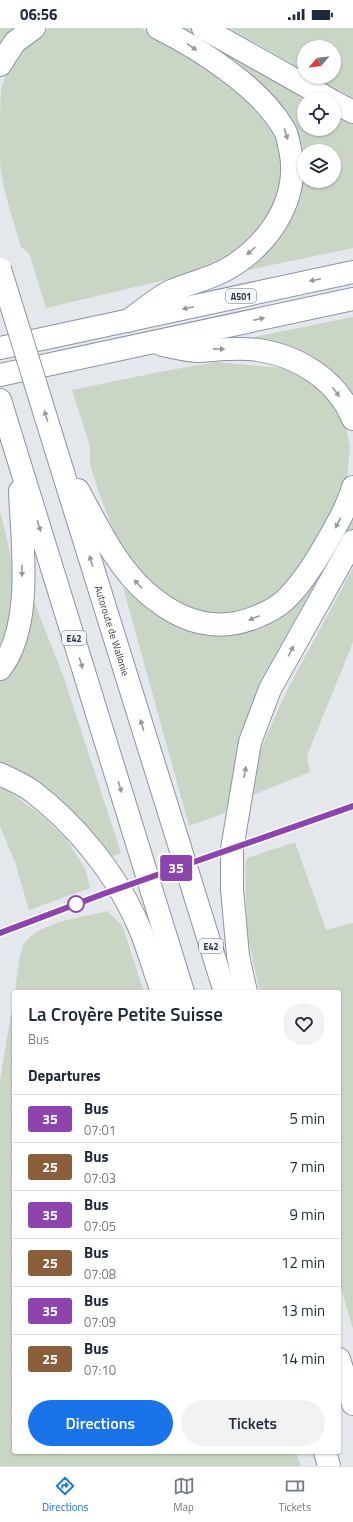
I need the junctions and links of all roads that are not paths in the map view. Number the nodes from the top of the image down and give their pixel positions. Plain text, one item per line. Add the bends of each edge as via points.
1 (34, 28) edge
2 (158, 28) edge
3 (202, 28) edge
4 (0, 65) edge
5 (316, 92) edge
6 (341, 106) edge
7 (353, 112) edge
8 (0, 269) edge
9 (353, 272) edge
10 (353, 299) edge
11 (128, 321) junction
12 (152, 343) junction
13 (0, 348) edge
14 (0, 375) edge
15 (0, 400) edge
16 (353, 419) edge
17 (57, 453) junction
18 (19, 462) junction
19 (353, 487) edge
20 (353, 541) edge
21 (0, 669) edge
22 (0, 774) edge
23 (161, 990) edge
24 (182, 990) edge
25 (224, 990) edge
26 (246, 990) edge
27 (341, 1365) edge
28 (353, 1404) edge
29 (326, 1454) edge
30 (329, 1466) edge

1 - 4 highway via 15,42
2 -> 11 highway via 180,39 262,99 285,130 291,156 292,180 287,205 254,249 237,263 203,281 170,292
3 - 5 highway
6 - 7 highway
17 -> 8 highway, Autoroute de Wallonie / E42, bridge
9 -> 11 highway, A501
12 -> 10 highway
11 - 13 highway, A501
12 - 14 highway
12 -> 16 highway via 196,351 214,348 259,350 287,359 311,369 330,383
15 - 18 highway, E42
19 -> 17 highway via 338,522 314,564 284,601 270,611 247,620 230,625 213,625 179,615 162,605 131,577 115,557
25 -> 17 highway, Autoroute de Wallonie / E42
18 -> 21 highway via 22,606 16,641
18 -> 24 highway, E42
26 -> 20 highway via 238,956 232,889 232,849 250,742 270,689
22 - 23 highway via 31,791 69,824 100,862 136,920
27 - 28 highway
29 - 30 highway

